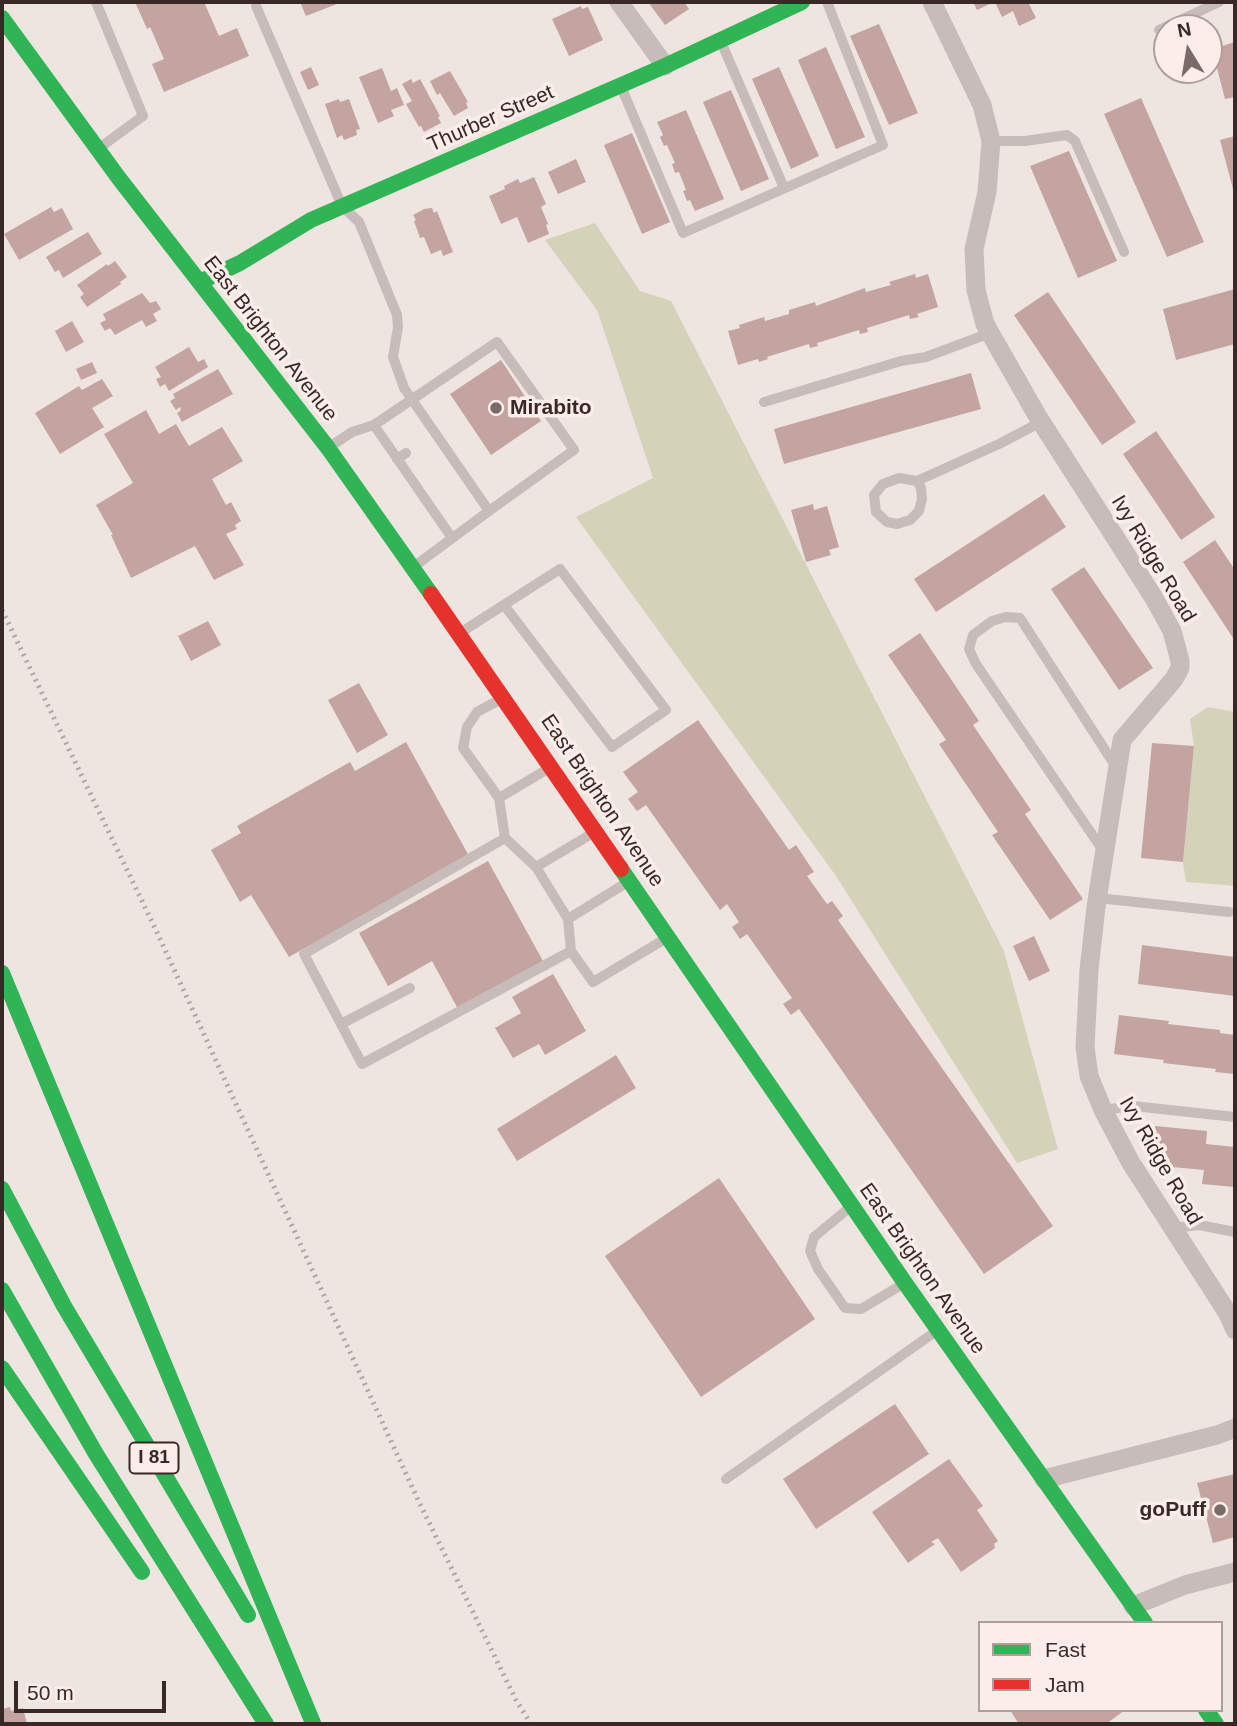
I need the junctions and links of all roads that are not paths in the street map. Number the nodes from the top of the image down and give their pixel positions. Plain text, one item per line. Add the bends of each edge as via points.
1 (96, 2) edge
2 (619, 2) edge
3 (802, 2) edge
4 (827, 2) edge
5 (932, 2) edge
6 (1219, 2) edge
7 (256, 6) dead end
8 (1193, 14) edge
9 (2, 19) edge
10 (720, 40) junction
11 (665, 66) junction
12 (620, 85) junction
13 (990, 141) junction
14 (97, 149) junction
15 (784, 188) junction
16 (342, 206) junction
17 (1124, 252) dead end
18 (200, 282) junction
19 (990, 333) junction
20 (412, 399) junction
21 (764, 402) dead end
22 (1041, 422) junction
23 (374, 425) junction
24 (436, 433) junction
25 (426, 440) dead end
26 (328, 448) junction
27 (464, 475) junction
28 (917, 481) junction
29 (453, 482) dead end
30 (489, 511) junction
31 (452, 538) junction
32 (413, 568) junction
33 (505, 605) junction
34 (459, 633) junction
35 (505, 697) junction
36 (552, 766) junction
37 (1116, 768) junction
38 (499, 798) junction
39 (597, 831) junction
40 (505, 838) junction
41 (1104, 852) junction
42 (536, 867) junction
43 (630, 881) junction
44 (1097, 898) junction
45 (1229, 912) dead end
46 (568, 919) junction
47 (668, 937) junction
48 (571, 951) junction
49 (2, 973) edge
50 (410, 988) dead end
51 (341, 1024) junction
52 (1103, 1110) junction
53 (1235, 1117) edge
54 (2, 1189) edge
55 (852, 1205) junction
56 (1173, 1228) junction
57 (1235, 1232) edge
58 (905, 1283) junction
59 (2, 1290) edge
60 (938, 1330) junction
61 (1235, 1330) edge
62 (2, 1368) edge
63 (1235, 1428) edge
64 (726, 1479) dead end
65 (1044, 1479) junction
66 (1235, 1572) edge
67 (151, 1585) dead end
68 (1133, 1606) junction
69 (1144, 1621) edge
70 (190, 1634) dead end
71 (251, 1702) junction
72 (266, 1724) edge
73 (313, 1724) edge

1 - 14 lane via 143,116
2 - 11 street
3 - 10 main road, Thurber Street
4 - 15 lane via 883,145
5 - 13 street, Ivy Ridge Road via 982,104
6 - 8 lane
7 - 16 lane
9 - 14 main road, East Brighton Avenue
10 - 11 main road, Thurber Street
10 - 15 lane
11 - 12 main road, Thurber Street
12 - 15 lane via 683,233
12 - 16 main road, Thurber Street
13 - 17 lane via 1067,135 1075,141
13 - 19 street, Ivy Ridge Road via 987,192 974,249 976,290
14 - 18 main road, East Brighton Avenue
16 - 18 main road, Thurber Street
16 - 20 lane via 359,222 397,315 393,357
18 - 26 main road, East Brighton Avenue
19 - 21 lane via 926,357
19 - 22 street, Ivy Ridge Road
20 - 23 lane
20 - 24 lane
20 - 30 lane via 497,342 574,450
22 - 28 lane
22 - 37 street, Ivy Ridge Road via 1154,598 1172,631 1180,661 1174,679 1122,740
23 - 26 lane via 352,432
23 - 31 lane via 402,456
24 - 25 lane
24 - 27 lane via 447,460
26 - 32 main road, East Brighton Avenue
27 - 29 lane
27 - 30 lane
28 - 28 lane via 899,478 883,484 874,495 876,512 887,522 910,520 919,512 922,499
30 - 31 lane
31 - 32 lane
32 - 34 main road, East Brighton Avenue
33 - 33 lane via 560,569 666,710 612,747
33 - 34 lane
34 - 35 main road, East Brighton Avenue
35 - 36 main road, East Brighton Avenue
35 - 38 lane via 477,712 467,727 463,748
36 - 38 lane
36 - 39 main road, East Brighton Avenue
37 - 41 street, Ivy Ridge Road
37 - 41 lane via 1020,618 992,621 973,635 969,649 976,664
38 - 40 lane
39 - 42 lane
39 - 43 main road, East Brighton Avenue
40 - 42 lane
40 - 51 lane via 304,954
41 - 44 street, Ivy Ridge Road
42 - 46 lane
43 - 46 lane
43 - 47 main road, East Brighton Avenue
44 - 45 lane
44 - 52 street, Ivy Ridge Road via 1084,1047 1089,1076
46 - 48 lane
47 - 48 lane via 593,982
47 - 55 main road, East Brighton Avenue
48 - 51 lane via 362,1064
49 - 73 main road
50 - 51 lane
52 - 53 lane via 1133,1106
52 - 56 street, Ivy Ridge Road
54 - 73 main road, I 81 via 64,1306
55 - 58 main road, East Brighton Avenue
55 - 58 lane via 814,1237 810,1251 818,1269 845,1308 861,1309
56 - 57 lane via 1199,1225
56 - 61 street, Ivy Ridge Road
58 - 60 main road, East Brighton Avenue
59 - 71 main road, I 81 via 96,1454
60 - 64 lane
60 - 65 main road, East Brighton Avenue
62 - 67 main road
63 - 65 street
65 - 68 main road, East Brighton Avenue
66 - 68 street
68 - 69 main road, East Brighton Avenue
70 - 71 main road
71 - 72 main road, I 81

